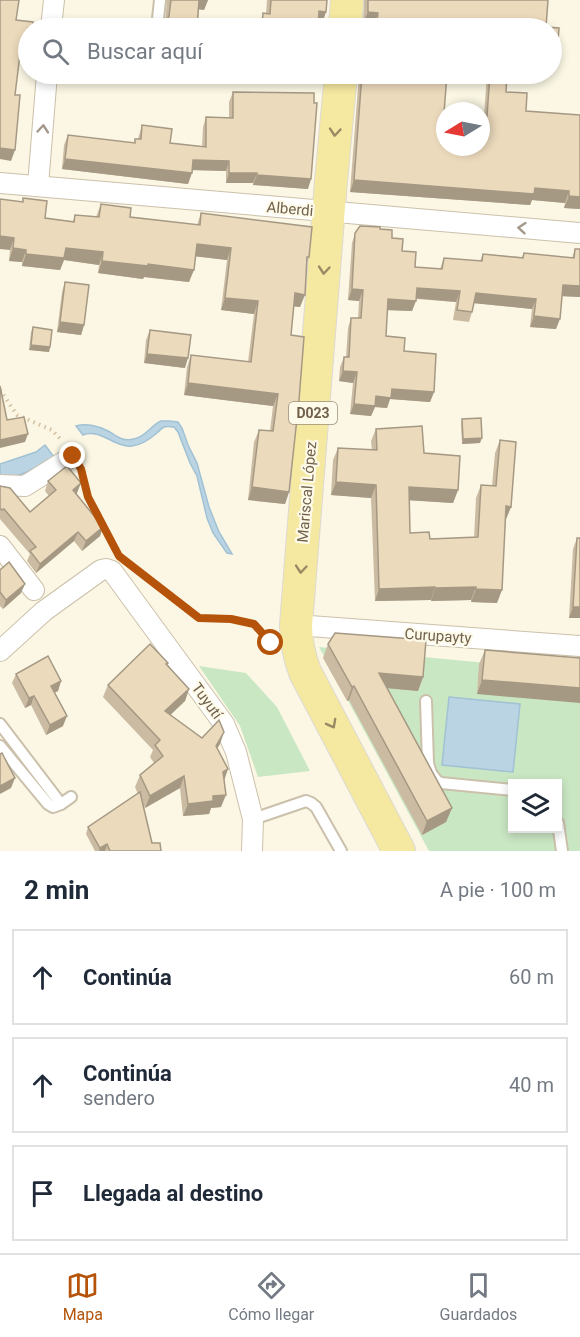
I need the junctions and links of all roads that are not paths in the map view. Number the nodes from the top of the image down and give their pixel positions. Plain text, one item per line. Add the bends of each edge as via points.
1 (54, 0) edge
2 (160, 0) edge
3 (347, 0) edge
4 (52, 18) edge
5 (158, 18) edge
6 (346, 18) edge
7 (46, 84) edge
8 (340, 84) edge
9 (0, 183) edge
10 (38, 186) junction
11 (329, 212) junction
12 (580, 233) edge
13 (73, 456) road end
14 (0, 485) edge
15 (0, 546) edge
16 (34, 590) dead end
17 (284, 634) junction
18 (580, 646) edge
19 (0, 651) edge
20 (426, 701) dead end
21 (0, 724) edge
22 (0, 746) edge
23 (508, 790) edge
24 (71, 797) dead end
25 (61, 804) junction
26 (253, 819) junction
27 (559, 833) edge
28 (252, 851) edge
29 (341, 851) edge
30 (399, 851) edge
31 (562, 851) edge

1 - 4 street
2 - 5 lane
3 - 6 main road
10 -> 7 street
8 -> 11 main road, Mariscal López / D023
9 - 10 street, Alberdi
10 - 11 street, Alberdi
12 -> 11 street, Alberdi
11 -> 17 main road, Mariscal López / D023
13 - 14 street via 25,486
15 - 16 street
17 - 18 street, Curupayty
17 -> 30 main road, Mariscal López / D023 via 296,642 304,672
19 - 26 street, Tuyutí via 44,611 100,570 119,563 224,724 237,753
20 - 23 lane via 428,763 436,781
21 - 25 lane
22 - 25 lane via 48,804
24 - 25 lane
26 - 28 street, Tuyutí
26 - 29 lane via 311,802
27 - 31 lane

